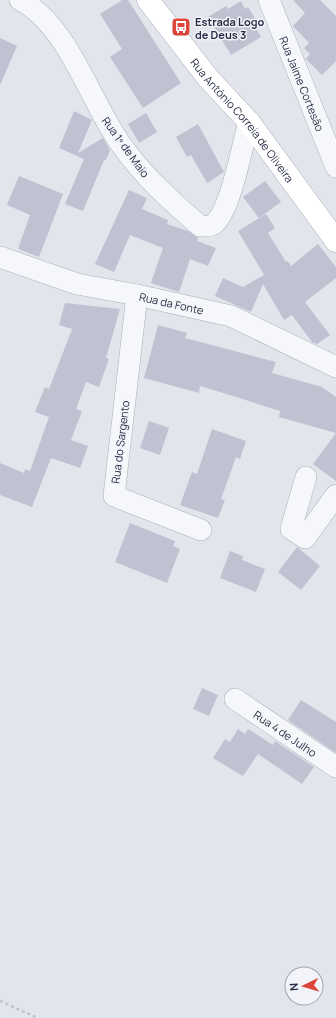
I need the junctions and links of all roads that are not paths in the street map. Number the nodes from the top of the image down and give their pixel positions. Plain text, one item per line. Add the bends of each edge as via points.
1 (20, 0) edge
2 (148, 0) edge
3 (269, 0) edge
4 (249, 122) junction
5 (336, 167) edge
6 (336, 241) edge
7 (0, 257) edge
8 (137, 295) junction
9 (336, 368) edge
10 (306, 477) dead end
11 (336, 495) edge
12 (201, 530) dead end
13 (236, 699) dead end
14 (336, 767) edge

1 - 4 street, Rua 1º de Maio via 33,7 64,44 89,86 104,119 140,170 166,198 200,226 214,224 220,216 232,189
2 - 4 street, Rua António Correia de Oliveira via 208,78
3 - 5 street, Rua Jaime Cortesão
4 - 6 street, Rua António Correia de Oliveira
7 - 8 street, Rua da Fonte via 78,284
8 - 9 street, Rua da Fonte via 231,316
8 - 12 street, Rua do Sargento via 114,496
10 - 11 street via 291,529 305,538
13 - 14 street, Rua 4 de Julho

